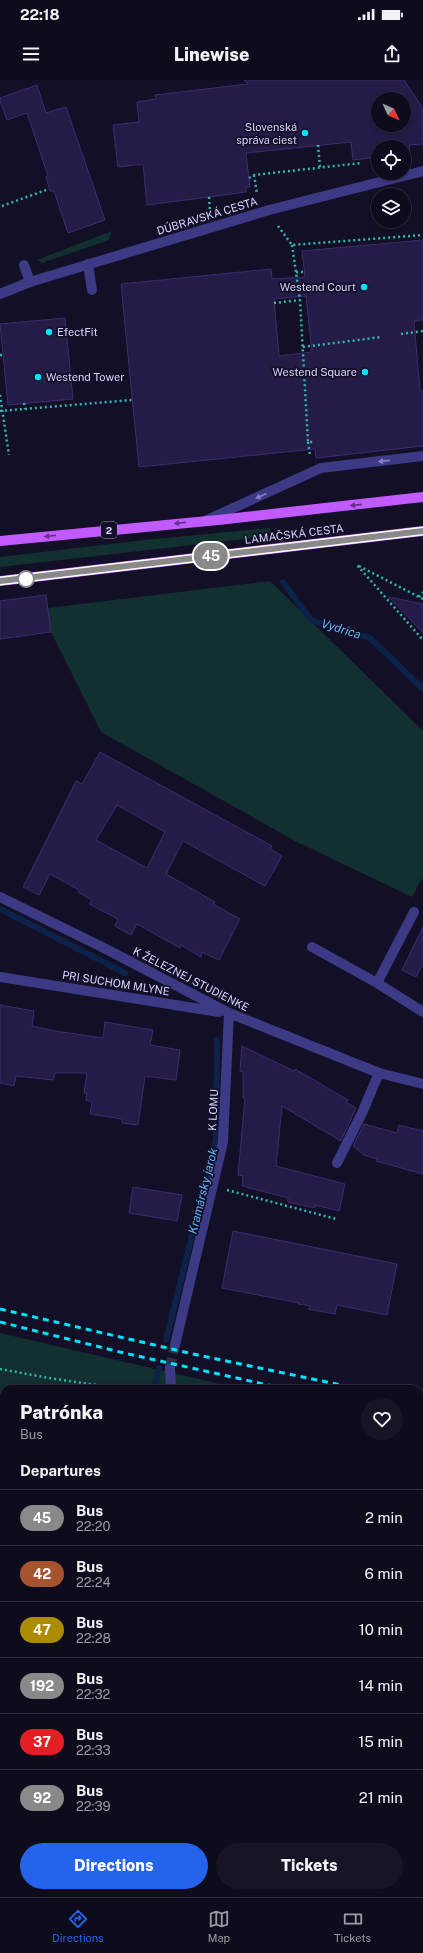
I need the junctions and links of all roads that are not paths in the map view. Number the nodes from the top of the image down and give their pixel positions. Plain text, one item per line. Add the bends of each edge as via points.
1 (423, 170) edge
2 (411, 172) edge
3 (377, 180) edge
4 (88, 264) junction
5 (24, 265) dead end
6 (30, 282) junction
7 (92, 290) dead end
8 (0, 294) edge
9 (423, 456) edge
10 (423, 497) edge
11 (206, 521) junction
12 (423, 531) edge
13 (0, 541) edge
14 (0, 582) edge
15 (0, 897) edge
16 (414, 912) dead end
17 (312, 947) dead end
18 (0, 977) edge
19 (377, 983) junction
20 (423, 1012) edge
21 (229, 1013) junction
22 (379, 1073) junction
23 (423, 1084) edge
24 (336, 1163) dead end
25 (175, 1345) tunnel mouth
26 (170, 1368) tunnel mouth
27 (171, 1385) edge

1 - 2 street, DÚBRAVSKÁ CESTA
3 - 4 street, DÚBRAVSKÁ CESTA
4 - 6 street, DÚBRAVSKÁ CESTA
4 - 7 street
5 - 6 street
6 - 8 street, DÚBRAVSKÁ CESTA
9 -> 11 street via 321,468
10 -> 11 main road, LAMAČSKÁ CESTA / 2
11 -> 13 main road, LAMAČSKÁ CESTA / 2
12 - 14 main road, LAMAČSKÁ CESTA
15 - 21 street, K ŽELEZNEJ STUDIENKE
16 - 19 street
17 - 19 street
18 - 21 street, PRI SUCHOM MLYNE
19 - 20 street
21 - 22 street, K ŽELEZNEJ STUDIENKE
21 - 25 street, K LOMU via 223,1142
22 - 23 street, K ŽELEZNEJ STUDIENKE
22 - 24 street
26 - 27 street

